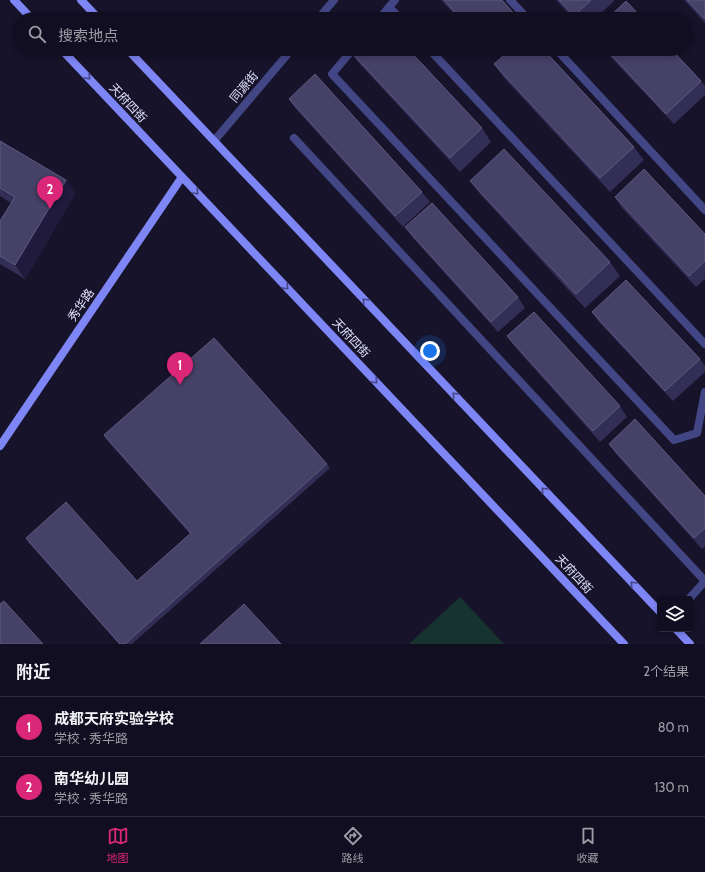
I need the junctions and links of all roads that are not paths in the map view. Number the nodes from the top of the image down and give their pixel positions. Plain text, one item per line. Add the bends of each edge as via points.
1 (14, 0) edge
2 (81, 0) edge
3 (334, 0) edge
4 (395, 0) edge
5 (510, 0) edge
6 (390, 7) junction
7 (25, 12) edge
8 (92, 12) edge
9 (324, 12) edge
10 (385, 12) edge
11 (395, 12) edge
12 (521, 12) edge
13 (68, 56) edge
14 (134, 56) edge
15 (286, 56) edge
16 (347, 56) edge
17 (436, 56) edge
18 (562, 56) edge
19 (294, 138) dead end
20 (214, 141) junction
21 (182, 177) junction
22 (705, 210) edge
23 (705, 344) edge
24 (705, 392) edge
25 (0, 446) edge
26 (692, 596) edge
27 (657, 609) edge
28 (679, 632) edge
29 (624, 644) edge
30 (690, 644) edge

1 - 7 main road
2 - 8 main road
3 - 9 street
4 - 6 street
5 - 12 street
6 - 10 street
6 - 11 street
13 -> 21 main road, 天府四街
14 - 20 main road
15 - 20 street, 同源街
16 - 24 street via 332,74 674,440 697,433
17 - 23 street
18 - 22 street
19 - 26 street via 705,581
27 -> 20 main road
21 - 25 main road, 秀华路
21 -> 29 main road, 天府四街
28 - 30 main road

